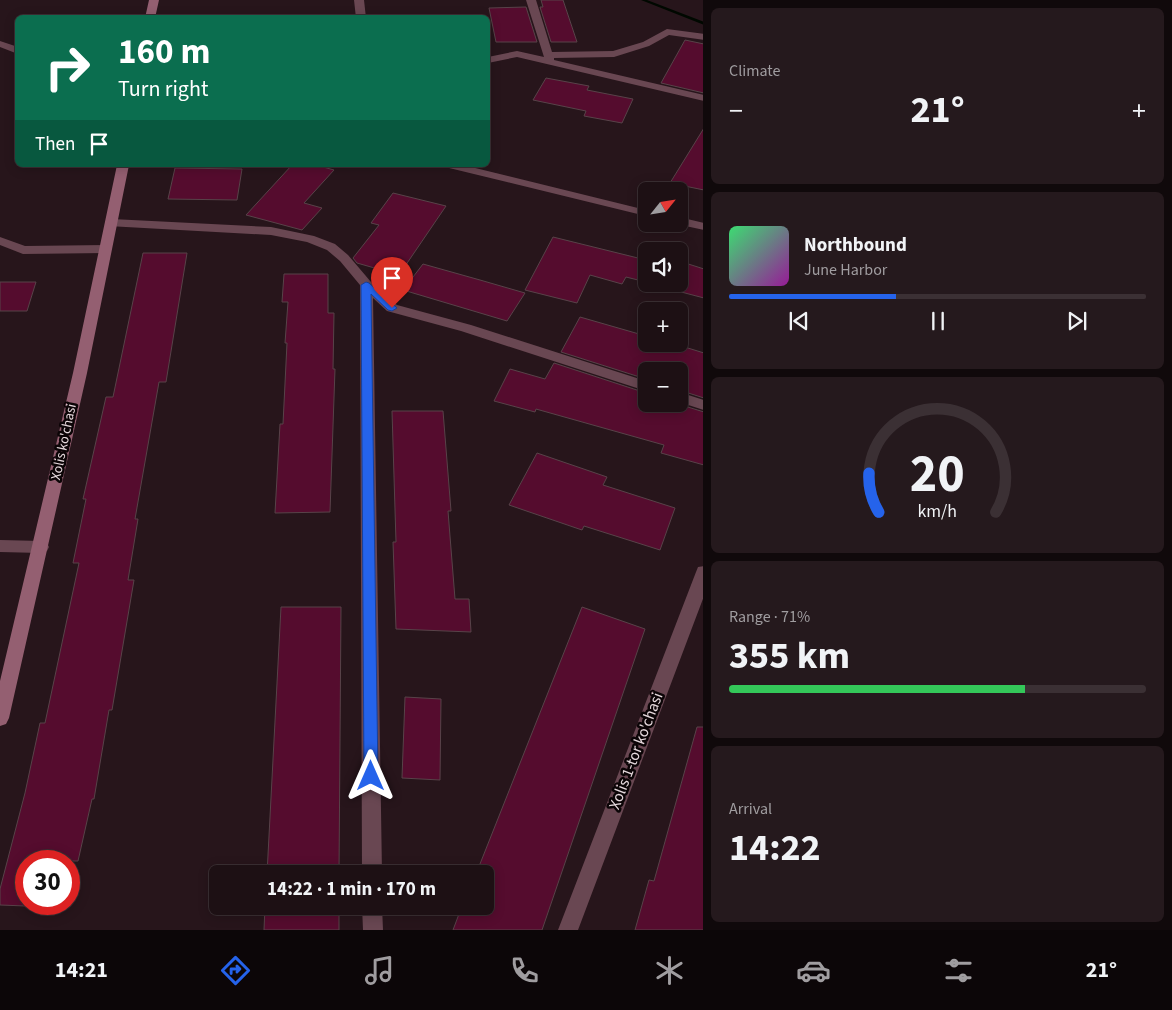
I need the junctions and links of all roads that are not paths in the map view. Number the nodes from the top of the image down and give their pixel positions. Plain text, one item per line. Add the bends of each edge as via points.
1 (154, 0) edge
2 (359, 0) edge
3 (531, 0) edge
4 (151, 15) edge
5 (361, 15) edge
6 (703, 37) edge
7 (0, 44) edge
8 (15, 50) edge
9 (549, 58) junction
10 (490, 60) edge
11 (703, 98) edge
12 (123, 167) edge
13 (457, 167) edge
14 (638, 212) edge
15 (112, 223) junction
16 (688, 224) edge
17 (703, 228) edge
18 (0, 241) edge
19 (106, 249) junction
20 (366, 285) junction
21 (638, 383) edge
22 (688, 400) edge
23 (703, 405) edge
24 (0, 546) edge
25 (41, 547) junction
26 (703, 572) edge
27 (698, 601) edge
28 (0, 718) edge
29 (372, 865) edge
30 (372, 915) edge
31 (373, 930) edge
32 (568, 930) edge

1 - 4 street
2 - 5 street
3 - 9 street
6 - 9 street via 667,32 646,44 614,54
7 - 8 street
9 - 10 street via 517,54
9 - 11 street
12 - 15 street, Xolis ko'chasi
13 - 14 street
15 - 19 street, Xolis ko'chasi
15 - 20 street via 272,231 310,239 331,247
16 - 17 street
18 - 19 street via 23,250
19 - 25 street, Xolis ko'chasi
20 - 21 street via 392,308 466,328
20 - 29 street
22 - 23 street
24 - 25 street
25 - 28 street, Xolis ko'chasi
26 - 27 street, Xolis 1-tor ko'chasi
27 - 32 street, Xolis 1-tor ko'chasi
30 - 31 street

